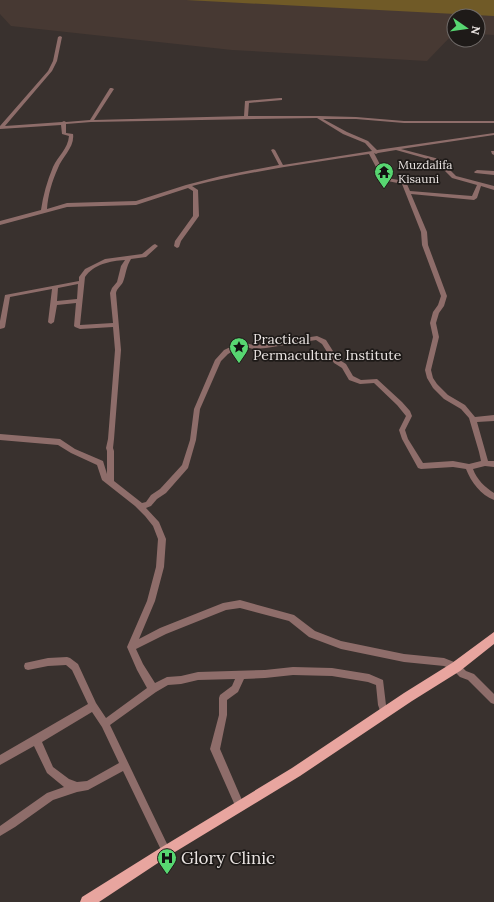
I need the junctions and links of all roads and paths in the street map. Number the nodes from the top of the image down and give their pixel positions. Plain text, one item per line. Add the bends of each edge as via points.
1 (60, 37) dead end
2 (112, 89) dead end
3 (280, 100) dead end
4 (319, 117) junction
5 (246, 118) junction
6 (91, 121) junction
7 (64, 122) junction
8 (494, 122) edge
9 (1, 128) edge
10 (494, 134) edge
11 (396, 149) junction
12 (273, 150) dead end
13 (374, 153) junction
14 (282, 167) junction
15 (477, 172) dead end
16 (494, 173) edge
17 (479, 185) junction
18 (188, 186) junction
19 (494, 188) edge
20 (408, 192) junction
21 (44, 212) junction
22 (0, 223) edge
23 (155, 246) dead end
24 (177, 246) dead end
25 (129, 258) junction
26 (81, 282) junction
27 (55, 288) junction
28 (79, 300) junction
29 (54, 303) junction
30 (51, 322) dead end
31 (115, 325) junction
32 (2, 328) dead end
33 (494, 418) edge
34 (473, 420) junction
35 (0, 437) edge
36 (485, 463) junction
37 (494, 464) edge
38 (469, 466) junction
39 (110, 482) junction
40 (494, 497) edge
41 (141, 506) junction
42 (494, 637) edge
43 (131, 647) junction
44 (28, 666) dead end
45 (456, 667) junction
46 (242, 674) junction
47 (153, 689) junction
48 (494, 700) edge
49 (94, 706) junction
50 (385, 713) junction
51 (105, 724) junction
52 (36, 740) junction
53 (0, 760) edge
54 (125, 765) junction
55 (77, 787) junction
56 (240, 807) junction
57 (0, 831) edge
58 (166, 851) junction
59 (87, 902) edge

1 - 9 street via 55,61 50,70
2 - 6 street
3 - 5 street via 247,102
4 - 5 street
4 - 8 street via 404,122
4 - 13 street via 364,140 373,148
5 - 6 street
6 - 7 street
7 - 9 street
7 - 21 street via 64,134 71,135 71,138 57,166 45,199
10 - 11 street
11 - 13 street
11 - 17 street via 437,160 454,177
12 - 14 street
13 - 14 street
13 - 20 street via 385,179 403,181
14 - 18 street
15 - 16 street
17 - 19 street
17 - 20 street via 474,198
18 - 21 street via 136,203 67,205
18 - 24 street via 195,190 197,196 194,207 196,216
20 - 34 street via 424,232 425,245 444,296 433,323 436,338 428,370 430,378 446,397 463,407
21 - 22 street
23 - 25 street via 144,256
25 - 26 street via 116,258 94,266 87,270
25 - 31 street via 120,283 113,293
26 - 27 street
26 - 28 street
27 - 29 street
27 - 32 street via 8,294
28 - 29 street
28 - 31 street via 77,326
29 - 30 street
31 - 39 street via 118,350 112,439 109,448
33 - 34 street
34 - 36 street
35 - 39 street via 60,442 100,463 105,478
36 - 37 street
36 - 38 street
38 - 40 street via 471,474 484,492
38 - 41 street via 421,466 402,430 409,416 407,410 375,381 360,382 351,378 320,338 254,347 239,345 222,355 215,366 197,409 193,440 185,466 163,491 148,504
39 - 41 street
41 - 43 street via 156,524 162,539 160,567 151,601
42 - 45 main road
43 - 45 street via 162,631 226,606 240,604 291,618 312,634 341,645 404,658 444,662
43 - 47 street
44 - 49 street via 67,661 75,667
45 - 48 street
45 - 50 main road
46 - 47 street via 198,676 167,681
46 - 50 street via 322,670 369,678 380,683
46 - 56 street via 235,689 223,698 223,716 215,749
47 - 51 street
49 - 51 street
49 - 52 street
50 - 56 main road
51 - 54 street
52 - 53 street
52 - 55 street via 50,770 66,783
54 - 55 street via 88,785
54 - 58 street
55 - 57 street via 50,796
56 - 58 main road
58 - 59 main road

